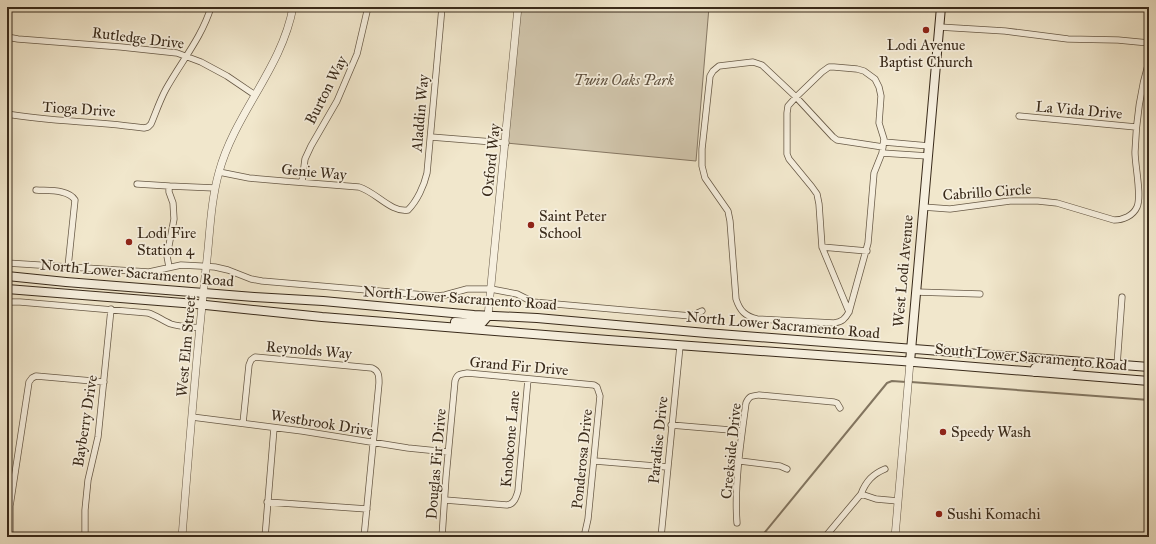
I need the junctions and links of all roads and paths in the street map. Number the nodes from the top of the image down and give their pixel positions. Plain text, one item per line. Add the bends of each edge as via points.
1 (211, 7) edge
2 (293, 7) edge
3 (368, 7) edge
4 (442, 7) edge
5 (518, 7) edge
6 (941, 7) edge
7 (940, 26) junction
8 (7, 37) edge
9 (1149, 43) edge
10 (186, 56) junction
11 (1149, 61) edge
12 (255, 95) junction
13 (796, 96) junction
14 (7, 114) edge
15 (1019, 116) dead end
16 (1136, 127) junction
17 (431, 137) junction
18 (506, 143) junction
19 (929, 146) junction
20 (883, 147) junction
21 (928, 156) junction
22 (219, 172) junction
23 (302, 182) junction
24 (137, 184) dead end
25 (169, 186) junction
26 (215, 188) junction
27 (36, 190) dead end
28 (923, 206) junction
29 (402, 211) joint
30 (822, 247) junction
31 (867, 251) junction
32 (7, 263) edge
33 (207, 266) junction
34 (68, 267) junction
35 (169, 267) junction
36 (7, 277) edge
37 (491, 288) junction
38 (7, 289) edge
39 (916, 292) junction
40 (203, 293) junction
41 (980, 294) dead end
42 (1122, 297) dead end
43 (7, 302) edge
44 (202, 305) junction
45 (111, 309) junction
46 (702, 311) dead end
47 (848, 312) junction
48 (488, 316) junction
49 (424, 325) junction
50 (200, 328) junction
51 (706, 333) junction
52 (680, 346) junction
53 (911, 349) junction
54 (910, 362) junction
55 (1099, 364) junction
56 (1116, 365) junction
57 (1149, 367) edge
58 (1034, 372) junction
59 (528, 379) junction
60 (1149, 381) edge
61 (104, 382) junction
62 (596, 386) joint
63 (454, 392) joint
64 (840, 408) dead end
65 (192, 417) junction
66 (243, 423) junction
67 (671, 425) junction
68 (274, 428) junction
69 (742, 431) junction
70 (373, 443) junction
71 (448, 452) junction
72 (594, 461) junction
73 (740, 461) junction
74 (667, 467) junction
75 (787, 468) dead end
76 (885, 469) dead end
77 (861, 494) junction
78 (445, 500) junction
79 (898, 501) junction
80 (267, 502) junction
81 (367, 509) junction
82 (738, 523) dead end
83 (10, 537) edge
84 (84, 537) edge
85 (182, 537) edge
86 (265, 537) edge
87 (364, 537) edge
88 (442, 537) edge
89 (584, 537) edge
90 (661, 537) edge
91 (825, 537) edge
92 (895, 537) edge

1 - 10 street
2 - 12 street, West Elm Street via 283,44
3 - 23 street, Burton Way via 357,54 337,101 305,159
4 - 17 street, Aladdin Way
5 - 18 street, Oxford Way
6 - 7 main road, West Lodi Avenue
7 - 9 street via 1068,39
7 - 19 main road, West Lodi Avenue
8 - 10 street, Rutledge Drive via 161,51
10 - 12 street, Rutledge Drive via 227,76
10 - 14 street, Tioga Drive via 166,89 148,127
11 - 16 street, Cabrillo Circle
12 - 22 street, West Elm Street via 229,142
13 - 20 street via 837,140
13 - 20 street via 829,68 864,70 871,74 881,96 879,123 884,139
13 - 30 street via 788,106 787,154 817,194
13 - 47 street via 762,65 753,62 719,66 713,70 710,76 702,166 705,178 728,210 736,299 742,313 757,319 834,323 845,319
15 - 16 street, La Vida Drive
16 - 28 street, Cabrillo Circle via 1138,205 1134,212 1123,219 1114,220 1057,203 1038,201 1010,201 950,209
17 - 18 street
17 - 29 street, Aladdin Way via 426,180 409,209
18 - 37 street, Oxford Way
19 - 20 street
19 - 21 main road, West Lodi Avenue
20 - 21 street
20 - 31 street via 874,173
21 - 28 main road, West Lodi Avenue
22 - 23 street, Genie Way via 249,178
22 - 26 street, West Elm Street
23 - 29 street, Genie Way via 364,189
24 - 25 street
25 - 26 street
25 - 35 street via 174,219 167,256
26 - 33 street, West Elm Street
27 - 34 street via 67,193 75,200
28 - 39 main road, West Lodi Avenue
30 - 31 street
30 - 47 street
31 - 47 street
32 - 34 street
33 - 35 street
33 - 37 street via 262,281 437,296 468,289
33 - 40 street, West Elm Street
34 - 35 street via 150,272
36 - 40 main road, North Lower Sacramento Road
37 - 46 street via 517,294 533,302 690,316
37 - 48 street, Oxford Way
38 - 44 main road, North Lower Sacramento Road
39 - 41 street
39 - 53 main road, West Lodi Avenue
40 - 44 street, West Elm Street
40 - 48 main road, North Lower Sacramento Road
42 - 56 street
43 - 45 street
44 - 49 main road, North Lower Sacramento Road
44 - 50 street, West Elm Street
45 - 50 street via 148,313 170,324
45 - 61 street, Bayberry Drive
48 - 49 main road via 482,323 439,322
48 - 51 main road, North Lower Sacramento Road
49 - 52 main road, North Lower Sacramento Road
50 - 65 street, West Elm Street
51 - 52 main road via 686,336
51 - 53 main road, North Lower Sacramento Road
52 - 54 main road, North Lower Sacramento Road
52 - 67 street, Paradise Drive
53 - 54 main road, West Lodi Avenue
53 - 55 main road, South Lower Sacramento Road
54 - 58 main road, South Lower Sacramento Road
54 - 79 street, West Lodi Avenue
55 - 56 main road, South Lower Sacramento Road
55 - 58 main road via 1090,368 1040,365
56 - 57 main road, South Lower Sacramento Road
58 - 60 main road, South Lower Sacramento Road
59 - 62 street, Grand Fir Drive
59 - 63 street, Grand Fir Drive via 460,374 455,381
59 - 78 street, Knobcone Lane via 516,499 510,505
61 - 83 street via 36,376 29,382 10,506
61 - 84 street, Bayberry Drive via 98,437 88,480
62 - 72 street, Ponderosa Drive via 600,396
63 - 71 street, Douglas Fir Drive
64 - 69 street, Creekside Drive via 834,402 751,396 746,403
65 - 66 street, Westbrook Drive
65 - 85 street, West Elm Street
66 - 68 street, Westbrook Drive
66 - 70 street, Reynolds Way via 248,371 251,360 255,357 372,368 378,374 379,383
67 - 69 street
67 - 74 street, Paradise Drive
68 - 70 street, Westbrook Drive via 302,430
68 - 80 street
69 - 73 street, Creekside Drive
70 - 71 street, Westbrook Drive
70 - 81 street
71 - 78 street, Douglas Fir Drive
72 - 74 street
72 - 89 street, Ponderosa Drive
73 - 75 street
73 - 82 street, Creekside Drive via 736,509
74 - 90 street, Paradise Drive
76 - 77 street via 872,476 864,485
77 - 79 street via 876,499
77 - 91 street
78 - 88 street, Douglas Fir Drive
79 - 92 street, West Lodi Avenue
80 - 81 street
80 - 86 street
81 - 87 street

